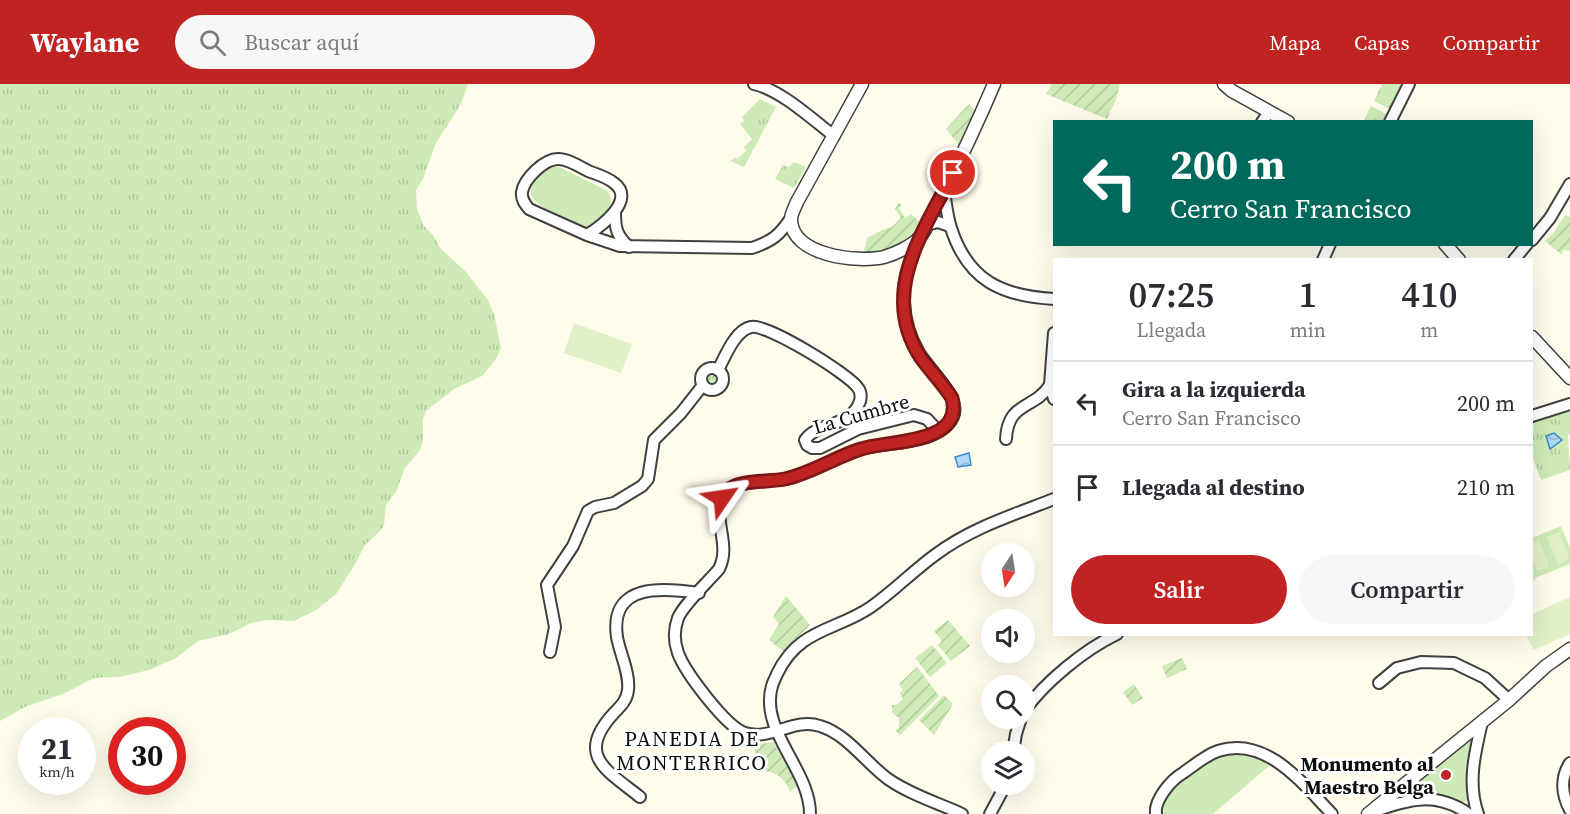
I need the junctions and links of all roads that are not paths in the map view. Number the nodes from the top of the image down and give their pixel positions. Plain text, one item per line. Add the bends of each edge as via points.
1 (754, 84) edge
2 (862, 84) edge
3 (994, 84) edge
4 (1224, 84) edge
5 (1409, 84) edge
6 (1265, 117) edge
7 (1391, 120) edge
8 (834, 136) junction
9 (1570, 184) edge
10 (944, 191) junction
11 (615, 213) junction
12 (791, 218) junction
13 (926, 225) junction
14 (950, 226) junction
15 (587, 235) junction
16 (919, 238) junction
17 (1533, 239) edge
18 (1447, 246) edge
19 (1525, 246) edge
20 (629, 247) junction
21 (1457, 258) edge
22 (1516, 258) edge
23 (1053, 299) edge
24 (1533, 338) edge
25 (1053, 346) edge
26 (718, 370) junction
27 (1570, 378) edge
28 (703, 385) junction
29 (1050, 385) junction
30 (1053, 396) edge
31 (1570, 404) edge
32 (1533, 416) edge
33 (938, 431) junction
34 (1006, 439) dead end
35 (1053, 499) edge
36 (699, 592) junction
37 (1113, 636) edge
38 (1570, 649) edge
39 (550, 652) dead end
40 (1379, 683) dead end
41 (1035, 698) edge
42 (1509, 700) junction
43 (1482, 722) junction
44 (776, 731) junction
45 (1570, 763) edge
46 (1000, 795) edge
47 (640, 797) dead end
48 (1570, 810) edge
49 (1369, 813) edge
50 (810, 814) edge
51 (962, 814) edge
52 (990, 814) edge
53 (1156, 814) edge
54 (1332, 814) edge
55 (1469, 814) edge
56 (1478, 814) edge

1 - 8 street via 795,106
2 - 8 street
3 - 10 street
4 - 6 street
5 - 7 street
8 - 12 street
9 - 17 street
10 - 13 street
10 - 14 street
11 - 15 street
11 - 15 street via 620,203 616,183 568,161 548,162 528,179 523,201 529,209
11 - 20 street via 615,228
12 - 16 street via 793,228 810,246 843,258 884,257
12 - 20 street via 781,234 752,248
13 - 14 street via 939,222
13 - 16 street
14 - 23 street via 965,257 991,284 1018,295
15 - 20 street
16 - 33 street via 907,270 903,301 916,348 955,408 953,416
18 - 21 street
19 - 22 street
24 - 27 street
25 - 29 street
26 - 28 street via 704,372
26 - 28 street via 724,379 719,388 712,391
26 - 33 street, La Cumbre via 742,332 748,327 764,327 809,352 860,390 861,398 852,415 809,434 805,440 812,448 820,448 858,429 914,415 927,419
28 - 39 street via 654,440 648,479 642,486 614,503 595,507 585,516 573,546 547,585 555,627
29 - 30 street
29 - 34 street via 1012,415
31 - 32 street
33 - 36 street via 902,443 862,448 787,479 730,488 722,498 719,512 725,546 723,562
35 - 44 street via 984,525 935,555 870,608 798,645 771,686
36 - 44 street via 679,617 675,631 679,656 700,690 731,725 743,733
36 - 47 street via 667,588 641,591 622,607 618,619 628,695 602,726 595,747 604,768
37 - 41 street via 1081,657
38 - 42 street
40 - 42 street via 1397,668 1421,662 1454,663 1485,678
42 - 43 street
43 - 49 street
43 - 56 street via 1473,775
44 - 50 street via 806,787
44 - 51 street via 805,723 820,726 835,733 887,778
45 - 48 street via 1562,790
46 - 52 street
49 - 55 street via 1418,799 1447,803
53 - 54 street via 1160,797 1179,776 1215,751 1233,747 1258,751 1288,769

